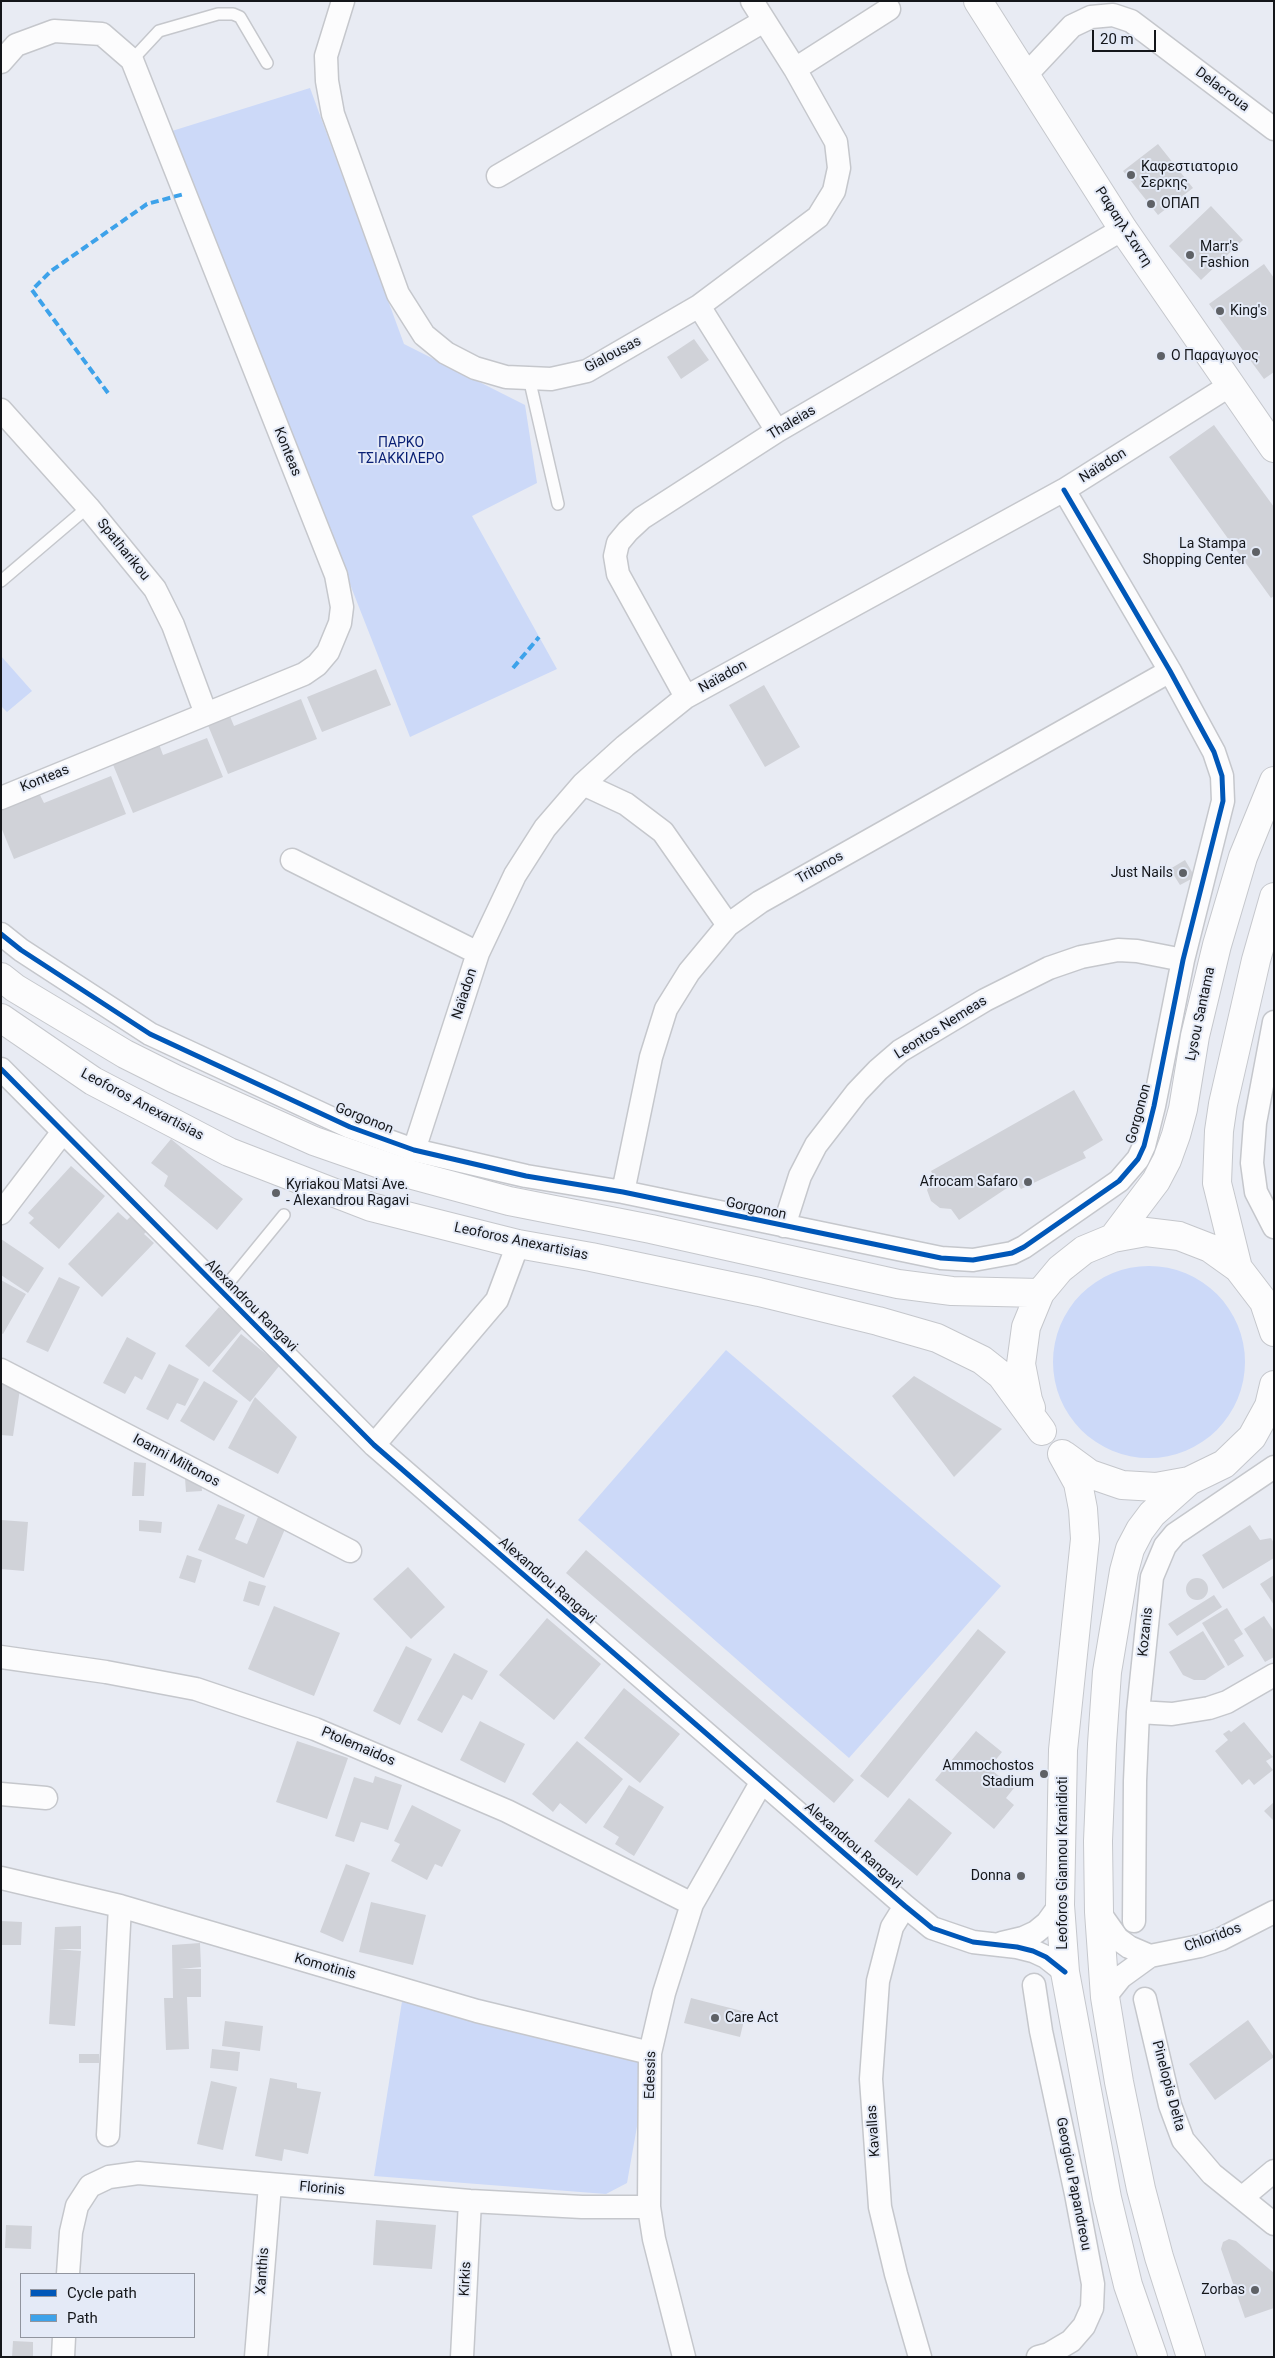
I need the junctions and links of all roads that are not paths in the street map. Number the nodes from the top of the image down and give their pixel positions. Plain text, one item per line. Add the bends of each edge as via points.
1 (343, 1) edge
2 (752, 1) edge
3 (978, 1) edge
4 (889, 9) dead end
5 (764, 21) junction
6 (132, 60) junction
7 (1, 62) edge
8 (267, 63) dead end
9 (795, 69) junction
10 (1025, 76) junction
11 (1274, 129) edge
12 (498, 176) dead end
13 (1123, 229) junction
14 (699, 306) junction
15 (529, 378) junction
16 (1229, 386) junction
17 (1, 410) edge
18 (777, 431) junction
19 (1274, 448) edge
20 (1064, 490) junction
21 (558, 504) dead end
22 (88, 508) junction
23 (1, 581) edge
24 (1170, 671) junction
25 (686, 697) junction
26 (206, 714) junction
27 (1274, 781) edge
28 (583, 784) junction
29 (1, 798) edge
30 (292, 860) dead end
31 (1274, 897) edge
32 (728, 925) junction
33 (1, 934) edge
34 (478, 953) junction
35 (1182, 960) junction
36 (1, 978) edge
37 (1, 1018) edge
38 (1274, 1022) edge
39 (1, 1069) edge
40 (62, 1133) junction
41 (414, 1150) junction
42 (623, 1192) junction
43 (1, 1213) edge
44 (284, 1216) dead end
45 (784, 1226) junction
46 (1274, 1227) edge
47 (1113, 1238) junction
48 (518, 1244) junction
49 (1238, 1268) junction
50 (221, 1292) junction
51 (1040, 1292) junction
52 (1269, 1307) edge
53 (1274, 1332) edge
54 (1, 1370) edge
55 (1274, 1385) edge
56 (1042, 1431) junction
57 (1263, 1432) edge
58 (374, 1445) junction
59 (1062, 1454) junction
60 (1274, 1467) edge
61 (1189, 1481) junction
62 (350, 1551) dead end
63 (1, 1658) edge
64 (1274, 1675) edge
65 (1138, 1712) junction
66 (762, 1783) junction
67 (1, 1794) edge
68 (46, 1798) dead end
69 (1, 1878) edge
70 (692, 1904) junction
71 (1060, 1905) junction
72 (120, 1906) junction
73 (905, 1906) junction
74 (1099, 1912) junction
75 (1274, 1912) edge
76 (1134, 1921) dead end
77 (996, 1944) junction
78 (1150, 1956) junction
79 (1065, 1972) junction
80 (1034, 1985) dead end
81 (1105, 1997) junction
82 (1145, 1999) dead end
83 (650, 2053) junction
84 (108, 2135) dead end
85 (1274, 2171) edge
86 (270, 2185) junction
87 (1243, 2197) junction
88 (470, 2201) junction
89 (649, 2207) junction
90 (1274, 2224) edge
91 (68, 2273) edge
92 (64, 2338) edge
93 (63, 2357) edge
94 (256, 2357) edge
95 (462, 2357) edge
96 (684, 2357) edge
97 (920, 2357) edge
98 (1038, 2357) edge
99 (1153, 2357) edge
100 (1192, 2357) edge

1 - 15 street, Gialousas via 326,56 333,114 398,294 424,335 446,353 476,368 506,377
2 - 5 street, Gialousas
3 - 10 main road, Ραφαηλ Σαντη
4 - 9 street
5 - 9 street, Gialousas
5 - 12 street
6 - 7 street, Konteas via 102,34 54,31 16,45
6 - 8 lane via 158,31 218,14 233,14 240,18
6 - 26 street, Konteas via 341,593 340,622 335,638 317,666
9 - 14 street, Gialousas via 836,142 839,168 834,191 818,217
10 - 11 street, Delacroua via 1072,26 1091,17 1113,15 1131,21
10 - 13 main road, Ραφαηλ Σαντη
13 - 16 main road, Ραφαηλ Σαντη
13 - 18 street, Thaleias
14 - 15 street, Gialousas via 588,371 551,379
14 - 18 street
15 - 21 lane
16 - 19 main road, Ραφαηλ Σαντη
16 - 20 street, Naïadon
17 - 22 street, Spatharikou
18 - 25 street, Thaleias via 642,518 618,543 615,556 618,574
20 - 24 street, Gorgonon
20 - 25 street, Naïadon
22 - 23 lane
22 - 26 street, Spatharikou via 155,589
24 - 32 street, Tritonos via 760,902
24 - 35 street, Gorgonon via 1214,752 1224,789 1221,815
25 - 28 street, Naïadon
26 - 29 street, Konteas
27 - 47 main road, Lysou Santama via 1243,857 1217,944 1195,1036 1183,1109 1167,1160 1156,1181
28 - 32 street via 626,804 663,832
28 - 34 street, Naïadon via 545,828 515,875
30 - 34 street
31 - 49 main road via 1256,960 1219,1131 1217,1183
32 - 42 street, Tritonos via 711,942 666,1009 651,1057
33 - 41 street, Gorgonon via 150,1034 350,1127
34 - 41 street, Naïadon
35 - 45 street, Leontos Nemeas via 1118,950 1081,957 1049,968 994,995 900,1051 857,1092 816,1145 800,1176
35 - 45 street, Gorgonon via 1149,1131 1138,1159 1119,1181 1024,1247 999,1257 956,1260
36 - 51 main road via 125,1054 175,1080 314,1141 409,1174 508,1201 898,1284 952,1291
37 - 48 main road, Leoforos Anexartisias via 93,1081 229,1152 386,1212
38 - 46 street via 1255,1123 1252,1163 1256,1192
39 - 40 street, Alexandrou Rangavi
40 - 43 street
40 - 50 street, Alexandrou Rangavi
41 - 42 street, Gorgonon via 526,1176
42 - 45 street, Gorgonon
44 - 50 lane
47 - 49 main road via 1146,1232 1179,1236 1210,1248
47 - 51 main road via 1084,1250 1060,1269
48 - 56 main road, Leoforos Anexartisias via 758,1292 937,1338 967,1352 1001,1375
48 - 58 street via 497,1300
49 - 52 main road
50 - 58 street, Alexandrou Rangavi
51 - 56 main road via 1026,1327 1021,1364 1028,1400
52 - 53 main road
54 - 62 street, Ioanni Miltonos
55 - 57 main road
56 - 59 main road
57 - 61 main road via 1224,1464
58 - 66 street, Alexandrou Rangavi
59 - 61 main road via 1090,1474 1122,1485 1156,1487
59 - 71 main road, Leoforos Giannou Kranidioti via 1078,1483 1085,1538 1063,1750
60 - 65 street, Kozanis via 1187,1524 1165,1546 1152,1577
61 - 74 main road via 1167,1499 1140,1530 1130,1549 1120,1587 1107,1672 1102,1744
63 - 70 street, Ptolemaidos via 106,1672 196,1690 315,1729 507,1810
64 - 65 street via 1227,1702 1209,1708 1172,1714
65 - 76 street
66 - 70 street, Edessis
66 - 73 street, Alexandrou Rangavi
67 - 68 street
69 - 72 street, Komotinis
70 - 83 street, Edessis via 664,1993
71 - 77 street, Alexandrou Rangavi via 1036,1932
71 - 79 main road, Leoforos Giannou Kranidioti
72 - 83 street, Komotinis via 477,2011
72 - 84 street
73 - 77 street, Alexandrou Rangavi via 932,1928 964,1940
73 - 97 street, Kavallas via 892,1927 878,1981 870,2079 880,2208
74 - 78 street via 1118,1939
74 - 81 main road
75 - 78 street, Chloridos via 1221,1939
77 - 79 street, Alexandrou Rangavi via 1033,1951
78 - 81 street, Chloridos via 1120,1977
79 - 99 main road, Leoforos Giannou Kranidioti via 1106,2198 1128,2285
80 - 98 street, Georgiou Papandreou via 1093,2284 1092,2308 1084,2326 1070,2341
81 - 100 main road via 1141,2189 1159,2257
82 - 87 street, Pinelopis Delta via 1182,2140 1212,2174
83 - 89 street, Edessis
85 - 87 street
86 - 88 street, Florinis
86 - 91 street, Florinis via 138,2173 109,2177 90,2186 77,2206 71,2232
86 - 94 street, Xanthis
87 - 90 street, Pinelopis Delta
88 - 89 street, Florinis
88 - 95 street, Kirkis
89 - 96 street, Edessis
92 - 93 street

